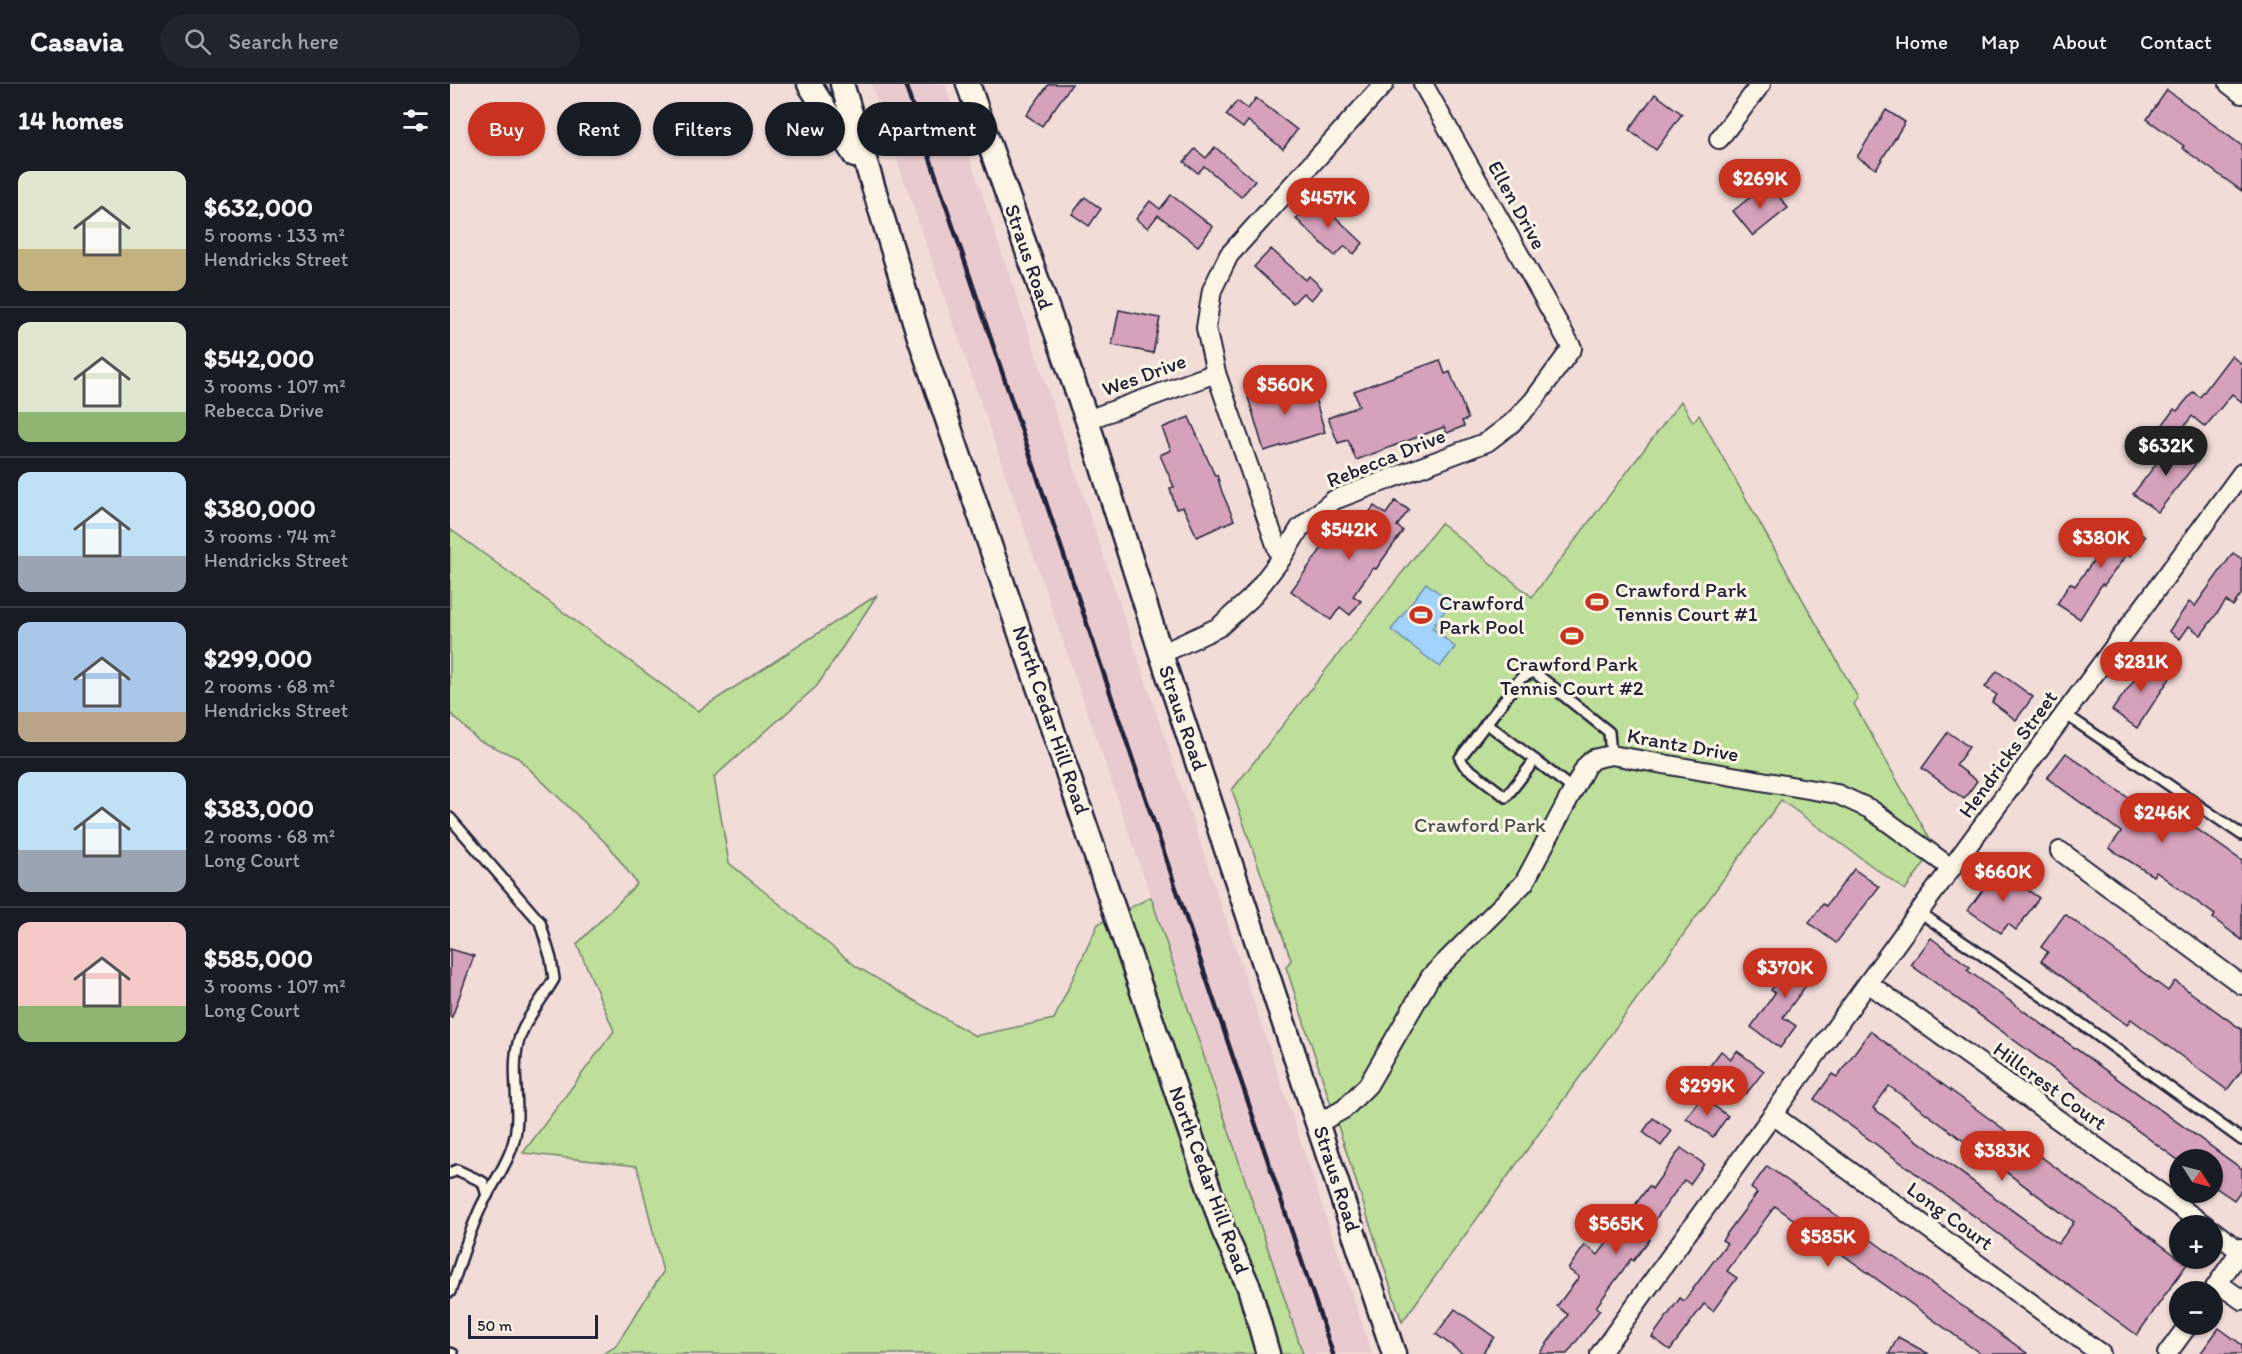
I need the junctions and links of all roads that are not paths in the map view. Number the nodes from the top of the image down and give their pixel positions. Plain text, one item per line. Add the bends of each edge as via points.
1 (809, 84) edge
2 (842, 84) edge
3 (968, 84) edge
4 (1384, 84) edge
5 (1423, 84) edge
6 (1761, 84) edge
7 (2229, 84) edge
8 (2242, 94) edge
9 (1719, 139) dead end
10 (873, 185) junction
11 (1572, 348) joint
12 (1216, 373) junction
13 (1087, 420) junction
14 (2242, 473) edge
15 (1281, 559) junction
16 (1161, 654) junction
17 (2065, 714) junction
18 (1486, 723) junction
19 (1611, 755) junction
20 (1535, 760) junction
21 (1574, 789) junction
22 (450, 818) edge
23 (2242, 835) edge
24 (2060, 851) dead end
25 (1951, 868) junction
26 (1919, 912) junction
27 (1868, 983) junction
28 (2242, 985) edge
29 (1773, 1115) junction
30 (1319, 1123) junction
31 (2242, 1140) edge
32 (450, 1173) edge
33 (486, 1196) junction
34 (2191, 1215) edge
35 (2223, 1238) edge
36 (2241, 1250) edge
37 (2221, 1281) edge
38 (2223, 1291) edge
39 (450, 1292) edge
40 (2242, 1300) edge
41 (2181, 1335) edge
42 (1268, 1354) edge
43 (1394, 1354) edge
44 (1600, 1354) edge
45 (2101, 1354) edge
46 (2167, 1354) edge

1 - 10 street
2 - 10 street, North Cedar Hill Road
3 - 13 street, Straus Road
4 - 12 street via 1229,255 1212,290 1206,327
5 - 11 street, Ellen Drive
6 - 9 street
7 - 8 street
10 - 42 street, North Cedar Hill Road via 919,337 1224,1232 1249,1287
11 - 15 street, Rebecca Drive via 1533,401 1487,442 1334,501 1300,528
12 - 13 street, Wes Drive
12 - 15 street
13 - 16 street, Straus Road
14 - 17 street, Hendricks Street
15 - 16 street, Rebecca Drive via 1251,598 1219,627
16 - 30 street, Straus Road
17 - 23 lane
17 - 25 street, Hendricks Street
18 - 19 lane via 1521,678 1534,672 1609,732
18 - 20 lane
18 - 20 lane via 1460,758 1506,797
19 - 21 street, Krantz Drive via 1593,759
19 - 25 street, Krantz Drive via 1838,794 1870,809
20 - 21 lane
21 - 30 street, Krantz Drive via 1524,883 1431,976 1368,1085 1344,1109
22 - 33 lane via 540,922 554,979 526,1022 518,1043 514,1143
24 - 28 street
25 - 26 street, Hendricks Street
26 - 27 street, Hendricks Street
26 - 31 lane
27 - 29 street, Hendricks Street
27 - 34 street, Hillcrest Court
29 - 44 street, Hendricks Street
29 - 45 street, Long Court
30 - 43 street, Straus Road
32 - 33 lane via 456,1170 483,1182
33 - 39 lane
35 - 36 street
36 - 37 street
38 - 40 street
41 - 46 street

